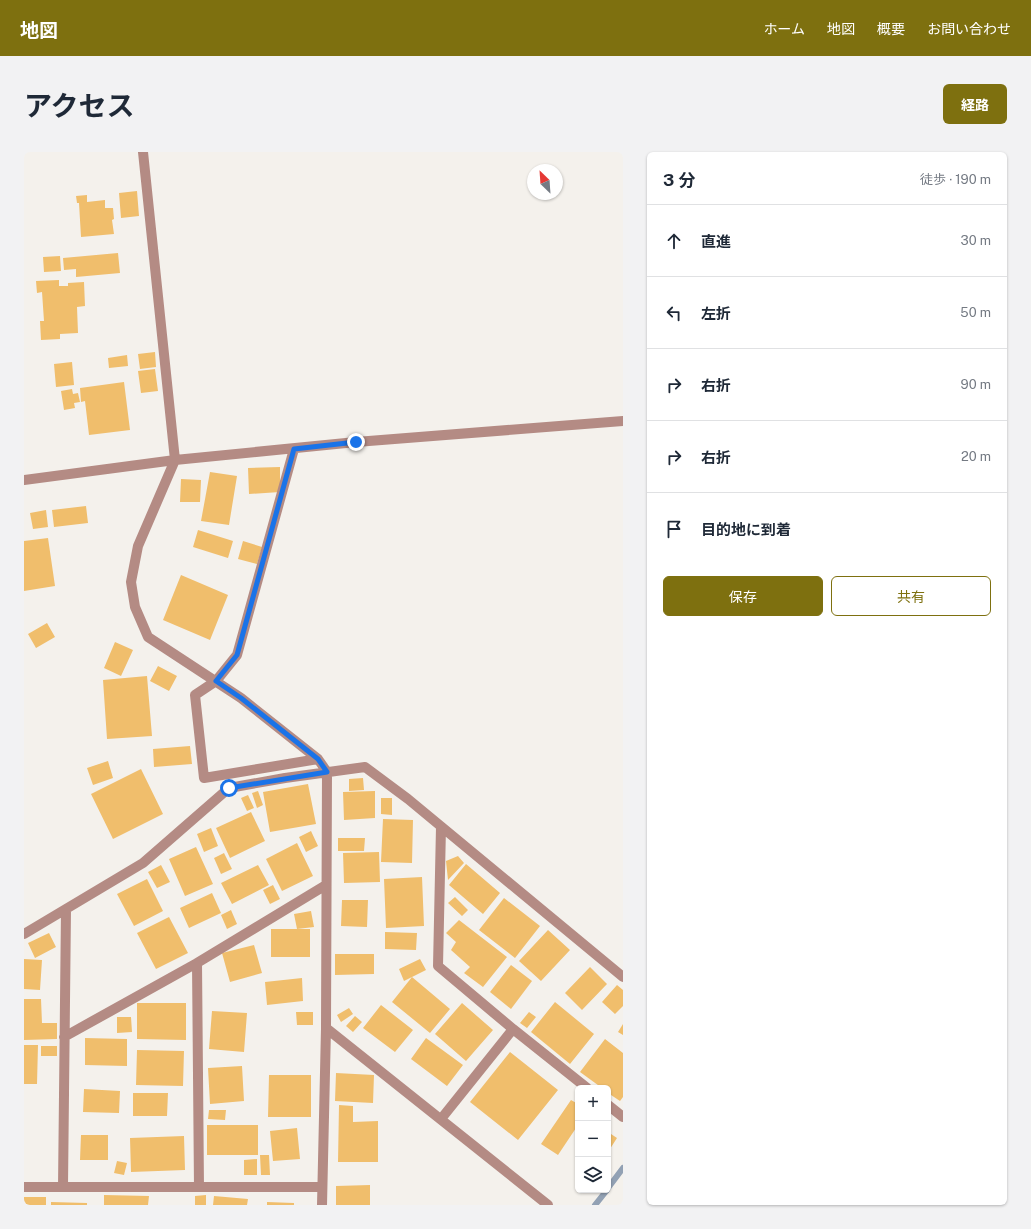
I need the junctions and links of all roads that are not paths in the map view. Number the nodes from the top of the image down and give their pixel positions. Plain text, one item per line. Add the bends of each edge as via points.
1 (143, 152) edge
2 (623, 421) edge
3 (294, 449) junction
4 (175, 460) junction
5 (24, 480) edge
6 (216, 681) junction
7 (318, 759) junction
8 (327, 772) junction
9 (441, 827) junction
10 (326, 885) junction
11 (66, 909) junction
12 (24, 934) edge
13 (197, 963) junction
14 (623, 976) edge
15 (326, 1028) junction
16 (513, 1029) junction
17 (64, 1037) junction
18 (583, 1085) edge
19 (611, 1107) edge
20 (623, 1117) edge
21 (441, 1119) junction
22 (24, 1187) edge
23 (63, 1187) junction
24 (199, 1187) junction
25 (322, 1187) junction
26 (322, 1205) edge
27 (548, 1205) edge

1 - 4 street
2 - 3 street
3 - 4 street
3 - 6 street via 237,655
4 - 5 street
4 - 6 street via 138,546 131,582 134,607 148,637
6 - 7 street
6 - 7 street via 195,695 204,778
7 - 8 street
8 - 9 street via 365,767
8 - 10 street
8 - 11 street via 229,788 143,863
9 - 14 street
9 - 16 street via 438,966
10 - 13 street
10 - 15 street
11 - 12 street
11 - 17 street
13 - 17 street
13 - 24 street
15 - 21 street
15 - 25 street
16 - 18 street
16 - 21 street
17 - 23 street
19 - 20 street
21 - 27 street
22 - 23 street
23 - 24 street
24 - 25 street
25 - 26 street

